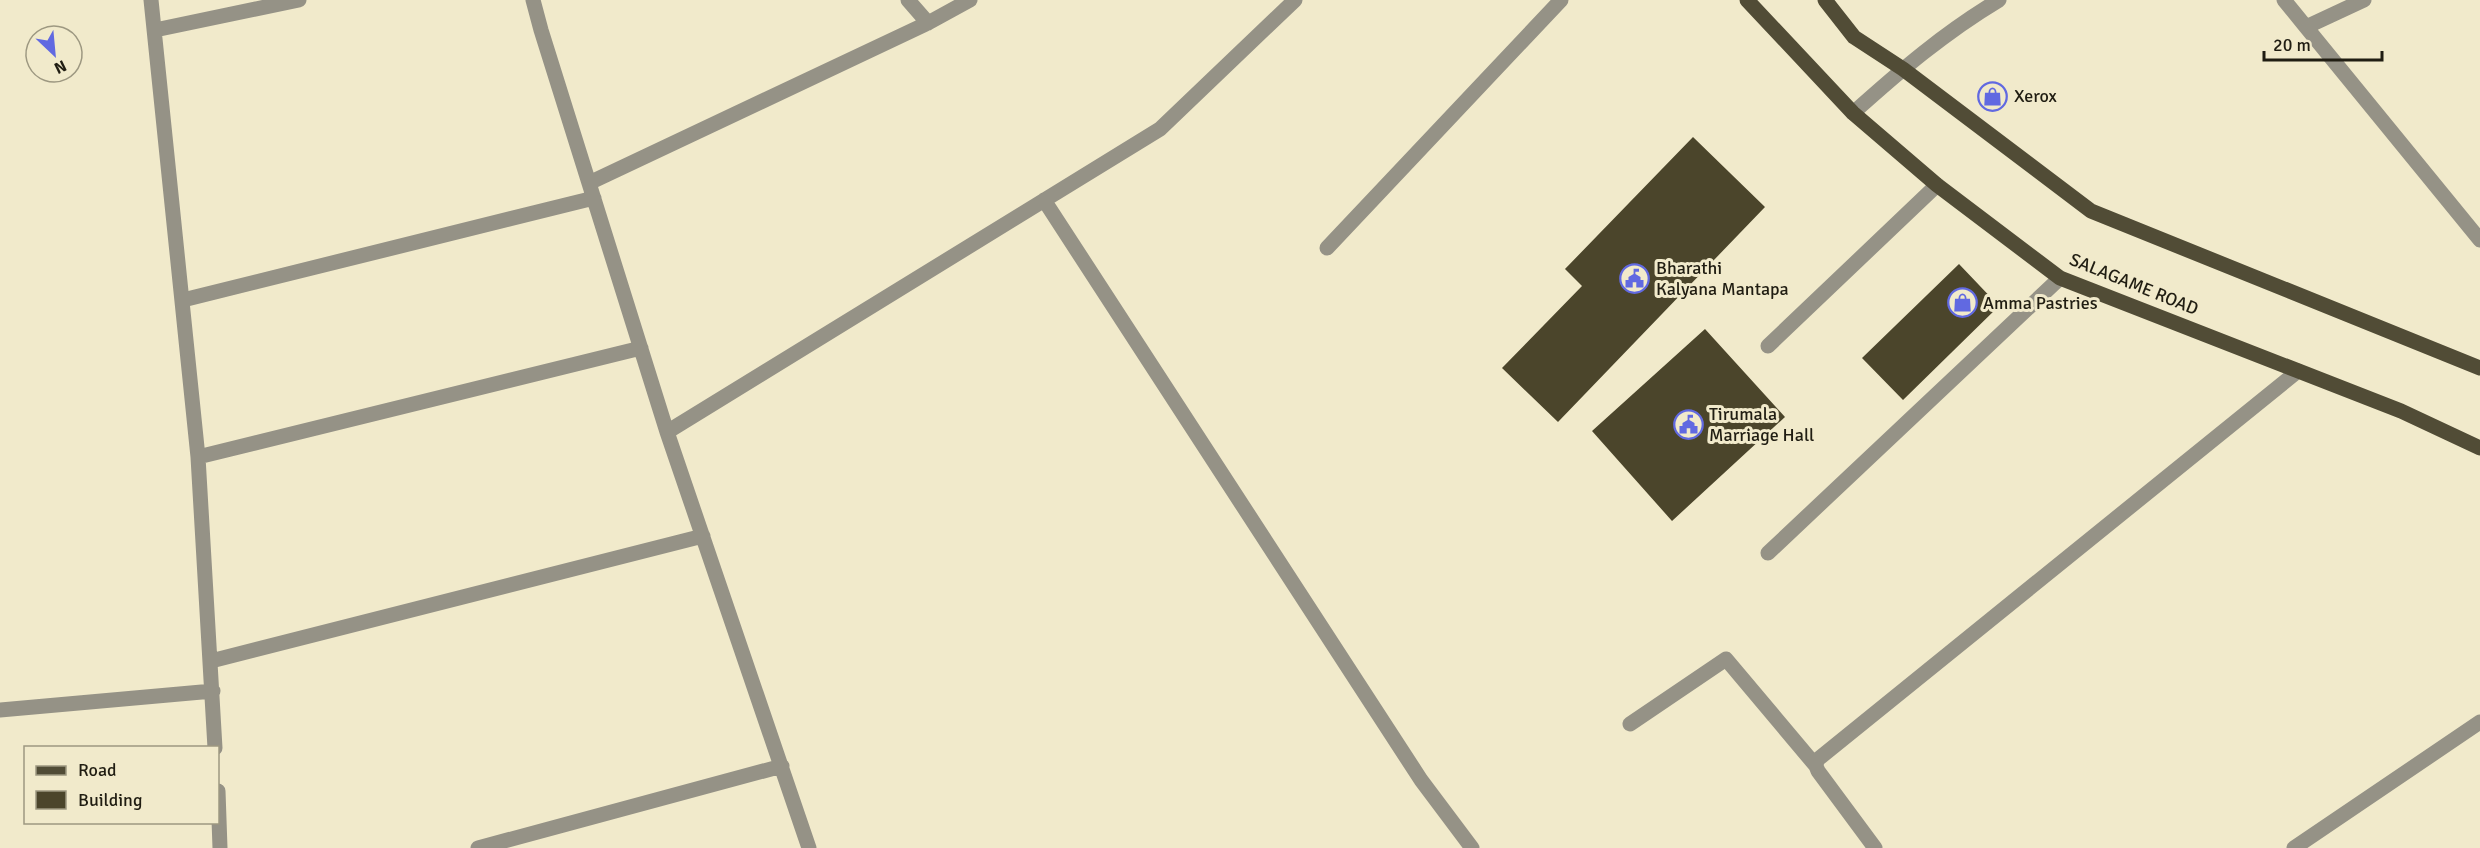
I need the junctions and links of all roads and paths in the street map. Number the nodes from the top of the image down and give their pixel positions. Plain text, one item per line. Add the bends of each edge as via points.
1 (152, 0) edge
2 (299, 0) edge
3 (533, 0) edge
4 (908, 0) edge
5 (970, 0) edge
6 (1295, 0) edge
7 (1561, 0) edge
8 (1747, 0) edge
9 (1825, 0) edge
10 (1999, 0) edge
11 (2284, 0) edge
12 (2364, 0) edge
13 (928, 23) junction
14 (2306, 27) junction
15 (154, 30) junction
16 (1903, 69) junction
17 (1853, 113) junction
18 (1936, 185) junction
19 (591, 190) junction
20 (1044, 200) junction
21 (2480, 240) edge
22 (1327, 248) dead end
23 (2060, 278) junction
24 (183, 300) junction
25 (1768, 346) dead end
26 (641, 348) junction
27 (2480, 369) edge
28 (2298, 371) junction
29 (667, 432) junction
30 (2480, 448) edge
31 (198, 457) junction
32 (703, 536) junction
33 (1768, 553) dead end
34 (211, 662) junction
35 (213, 691) junction
36 (0, 710) edge
37 (2480, 722) edge
38 (1630, 724) dead end
39 (215, 746) edge
40 (782, 766) junction
41 (1816, 766) junction
42 (219, 820) edge
43 (220, 848) edge
44 (478, 848) edge
45 (809, 848) edge
46 (1472, 848) edge
47 (1875, 848) edge
48 (2294, 848) edge

1 - 15 street
2 - 15 street
3 - 19 street
4 - 13 street
5 - 13 street
6 - 20 street via 1160,129
7 - 22 street
8 - 17 main road, SALAGAME ROAD
9 - 16 main road via 1854,37
10 - 16 street via 1960,23
11 - 14 street
12 - 14 street
13 - 19 street
14 - 21 street
15 - 24 street
16 - 17 street
16 - 27 main road via 2091,211
17 - 18 main road, SALAGAME ROAD
18 - 23 main road, SALAGAME ROAD
18 - 25 street
19 - 24 street
19 - 26 street
20 - 29 street
20 - 46 street via 1420,780
23 - 28 main road, SALAGAME ROAD
23 - 33 street
24 - 31 street
26 - 29 street
26 - 31 street
28 - 30 main road, SALAGAME ROAD via 2401,411
28 - 41 street via 1821,756
29 - 32 street
31 - 34 street
32 - 34 street
32 - 40 street
34 - 35 street
35 - 36 street
35 - 39 street
37 - 48 street
38 - 41 street via 1726,659
40 - 44 street
40 - 45 street
41 - 47 street
42 - 43 street

